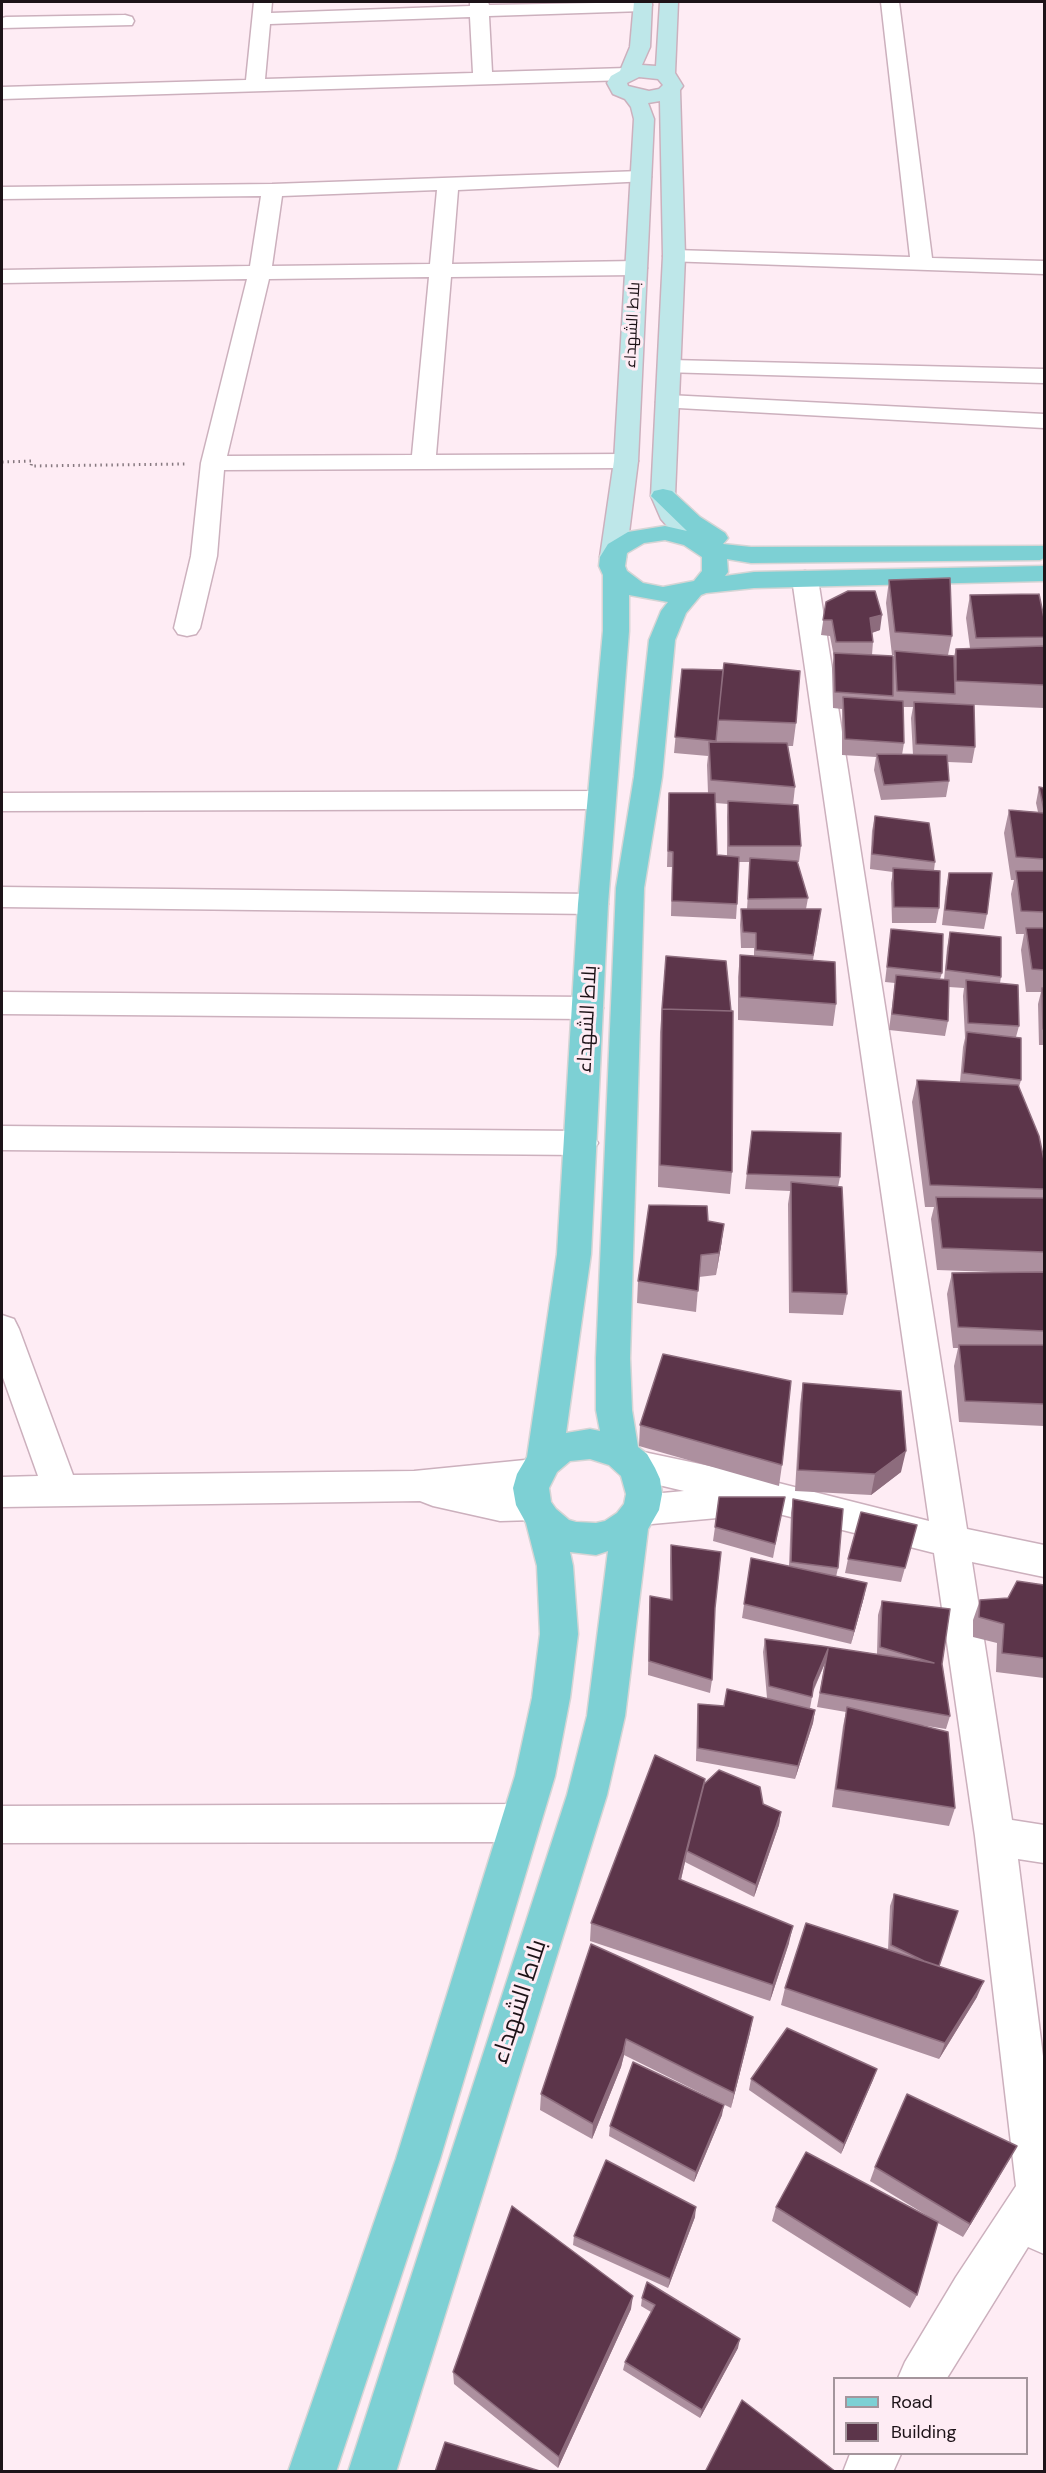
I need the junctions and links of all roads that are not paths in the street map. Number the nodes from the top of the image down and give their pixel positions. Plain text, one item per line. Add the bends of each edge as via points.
1 (10, 2) edge
2 (669, 2) edge
3 (890, 2) edge
4 (643, 3) edge
5 (479, 7) edge
6 (262, 10) edge
7 (125, 21) dead end
8 (3, 32) edge
9 (483, 78) junction
10 (580, 80) junction
11 (668, 83) junction
12 (255, 84) junction
13 (628, 84) junction
14 (2, 93) edge
15 (2, 102) edge
16 (641, 177) junction
17 (448, 185) junction
18 (272, 189) junction
19 (2, 193) edge
20 (674, 256) junction
21 (922, 265) junction
22 (636, 268) junction
23 (1044, 268) edge
24 (441, 270) junction
25 (260, 273) junction
26 (2, 276) edge
27 (670, 368) junction
28 (1044, 376) edge
29 (668, 402) junction
30 (1044, 421) edge
31 (423, 461) junction
32 (626, 461) junction
33 (213, 463) junction
34 (663, 496) junction
35 (700, 544) junction
36 (1044, 552) edge
37 (751, 555) junction
38 (614, 566) junction
39 (1044, 574) edge
40 (805, 579) junction
41 (754, 580) junction
42 (697, 588) junction
43 (617, 612) junction
44 (668, 622) junction
45 (187, 628) dead end
46 (601, 800) junction
47 (2, 802) edge
48 (2, 897) edge
49 (593, 904) junction
50 (2, 1003) edge
51 (588, 1008) junction
52 (2, 1138) edge
53 (582, 1143) junction
54 (2, 1329) edge
55 (628, 1460) junction
56 (61, 1490) junction
57 (539, 1490) junction
58 (2, 1492) edge
59 (779, 1499) junction
60 (635, 1517) junction
61 (951, 1542) junction
62 (1044, 1561) edge
63 (519, 1823) junction
64 (2, 1825) edge
65 (995, 1836) junction
66 (1044, 1844) edge
67 (1042, 2211) edge
68 (922, 2377) edge
69 (876, 2455) edge
70 (312, 2472) edge
71 (372, 2472) edge
72 (866, 2472) edge

1 - 8 street
2 - 11 main road, بلاط الشهداء
3 - 21 street
4 - 5 street
4 - 13 main road via 640,47
5 - 6 street
5 - 9 street
6 - 12 street
7 - 8 street
9 - 10 street
9 - 12 street
10 - 13 street
10 - 15 street
11 - 13 main road via 658,96
11 - 20 main road, بلاط الشهداء
12 - 14 street
13 - 16 main road, بلاط الشهداء via 644,119
16 - 17 street
16 - 22 main road, بلاط الشهداء
17 - 18 street
17 - 24 street
18 - 19 street
18 - 25 street
20 - 21 street
20 - 27 main road, بلاط الشهداء
21 - 23 street
22 - 24 street
22 - 32 main road, بلاط الشهداء
24 - 25 street
24 - 31 street
25 - 26 street
25 - 33 street
27 - 28 street
27 - 29 main road, بلاط الشهداء
29 - 30 street
29 - 34 main road, بلاط الشهداء
31 - 32 street
31 - 33 street
32 - 38 main road, بلاط الشهداء
33 - 45 street via 204,556
34 - 35 main road, بلاط الشهداء via 673,519
34 - 37 main road via 708,534
35 - 37 main road
35 - 38 main road via 679,535 651,534 617,549
35 - 42 main road via 716,564 715,572
36 - 37 main road
37 - 41 main road via 746,570
38 - 42 main road via 629,586 648,593 677,594
38 - 43 main road, بلاط الشهداء
39 - 40 main road
40 - 41 main road
40 - 61 street
41 - 42 main road
42 - 44 main road, بلاط الشهداء
43 - 44 main road via 649,614
43 - 46 main road, بلاط الشهداء
44 - 55 main road, بلاط الشهداء via 662,640 626,939 613,1358 614,1410
46 - 47 street
46 - 49 main road, بلاط الشهداء
48 - 49 street
49 - 51 main road, بلاط الشهداء
50 - 51 street
51 - 53 main road, بلاط الشهداء
52 - 53 street
53 - 57 main road, بلاط الشهداء via 574,1254
54 - 56 street
55 - 57 main road via 607,1447 573,1445 557,1451
55 - 59 street
55 - 60 main road via 642,1479 644,1494
56 - 57 street via 414,1486 500,1506
56 - 58 street
57 - 60 main road via 557,1532 576,1538 596,1539 615,1534
57 - 63 main road via 555,1566 559,1634 535,1776
59 - 60 street
59 - 61 street
60 - 71 main road, بلاط الشهداء via 606,1716 587,1795
61 - 62 street
61 - 65 street
63 - 64 street
63 - 70 main road via 418,2158
65 - 66 street
65 - 67 street
67 - 68 street via 972,2293
69 - 72 street

